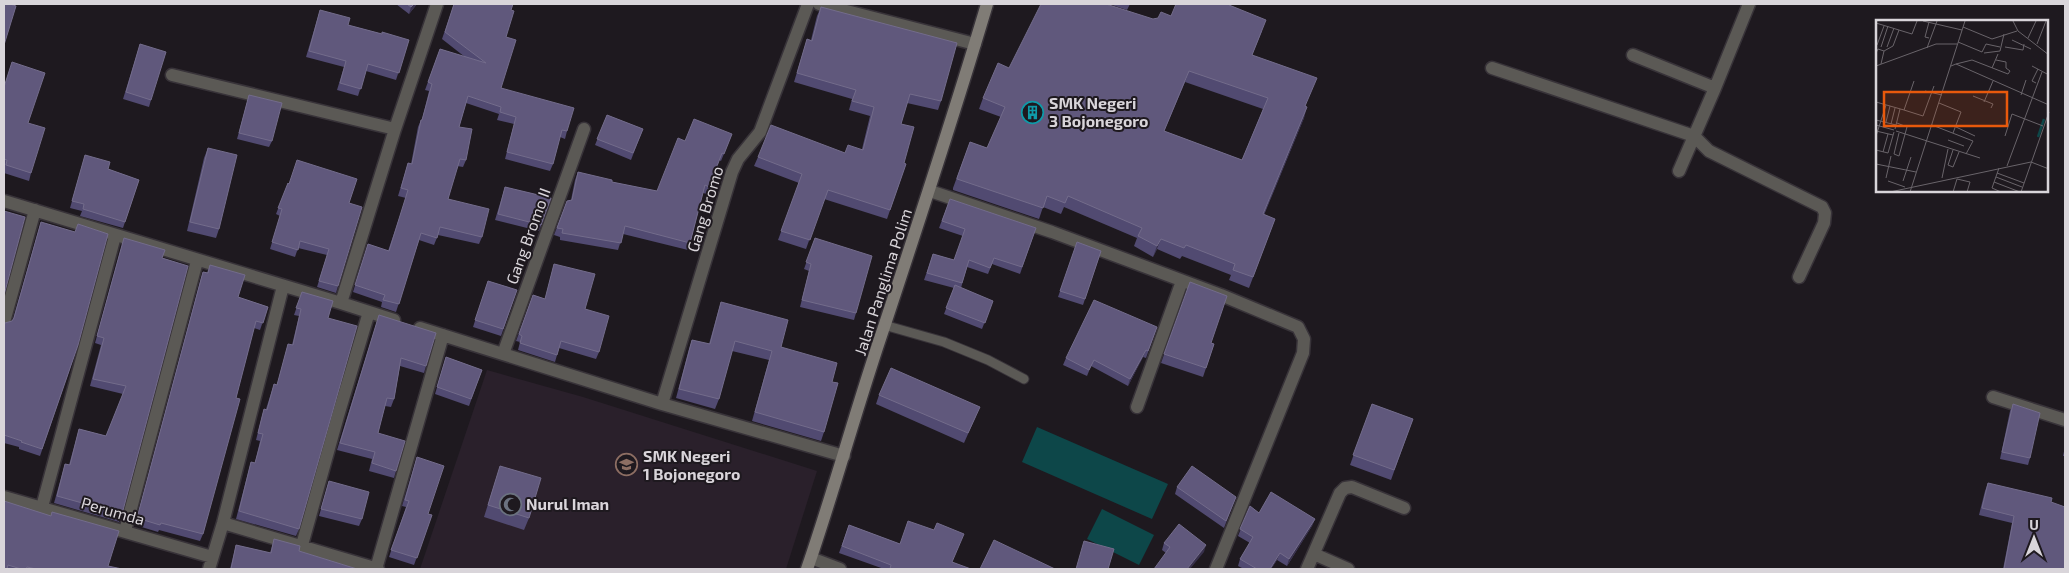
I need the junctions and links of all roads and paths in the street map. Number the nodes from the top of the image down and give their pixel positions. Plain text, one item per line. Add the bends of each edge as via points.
1 (437, 4) edge
2 (808, 4) edge
3 (819, 4) edge
4 (987, 4) edge
5 (1747, 4) edge
6 (975, 44) junction
7 (1633, 55) dead end
8 (1492, 68) dead end
9 (172, 75) dead end
10 (1716, 88) junction
11 (584, 128) dead end
12 (395, 129) junction
13 (1694, 136) junction
14 (1679, 171) dead end
15 (930, 191) junction
16 (4, 201) edge
17 (35, 210) junction
18 (115, 236) junction
19 (197, 261) junction
20 (1799, 277) dead end
21 (1182, 281) junction
22 (283, 286) junction
23 (341, 303) junction
24 (369, 312) junction
25 (4, 322) edge
26 (884, 325) junction
27 (443, 335) junction
28 (503, 354) junction
29 (1024, 379) dead end
30 (1993, 397) dead end
31 (662, 404) junction
32 (1137, 407) dead end
33 (2065, 420) edge
34 (844, 456) junction
35 (4, 497) edge
36 (42, 507) junction
37 (1404, 508) dead end
38 (223, 523) junction
39 (126, 531) junction
40 (302, 545) junction
41 (1314, 554) junction
42 (210, 563) edge
43 (809, 564) edge
44 (377, 569) edge
45 (840, 569) edge
46 (1216, 569) edge
47 (1307, 569) edge
48 (1348, 569) edge

1 - 12 street
2 - 31 street, Gang Bromo via 760,132 738,158 732,172
3 - 6 street
4 - 6 main road, Jalan Panglima Polim
5 - 10 street
6 - 15 main road, Jalan Panglima Polim
7 - 10 street
8 - 13 street
9 - 12 street
10 - 13 street
11 - 28 street, Gang Bromo II
12 - 23 street
13 - 14 street
13 - 20 street via 1709,151 1822,207 1824,223
15 - 21 street
15 - 26 main road, Jalan Panglima Polim
16 - 17 street
17 - 18 street
17 - 25 street
18 - 19 street
18 - 36 street
19 - 22 street
19 - 39 street
21 - 32 street
21 - 46 street via 1293,324 1304,339 1303,353
22 - 23 street
22 - 38 street
23 - 24 street
24 - 27 street
24 - 40 street
26 - 29 lane via 944,342
26 - 34 main road, Jalan Panglima Polim
27 - 28 street
27 - 44 street
28 - 31 street
30 - 33 street
31 - 34 street
34 - 43 main road, Jalan Panglima Polim
35 - 36 street, Perumda
36 - 39 street, Perumda
37 - 41 street via 1352,487 1345,488
38 - 40 street
38 - 42 street
39 - 42 street, Perumda
40 - 44 street
41 - 47 street
41 - 48 street
43 - 45 street

